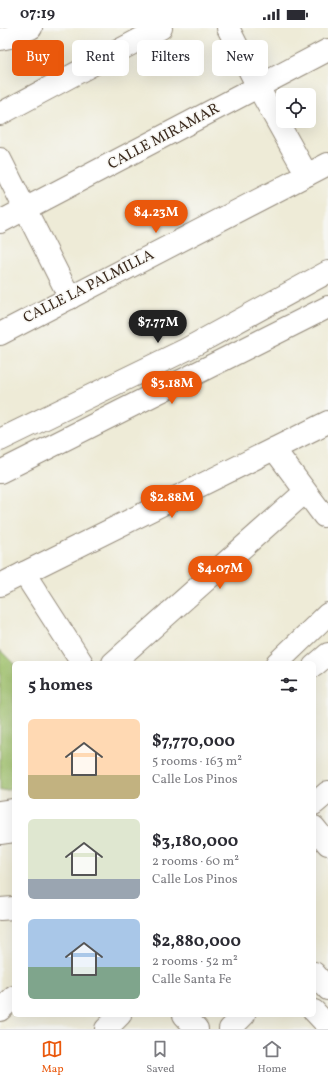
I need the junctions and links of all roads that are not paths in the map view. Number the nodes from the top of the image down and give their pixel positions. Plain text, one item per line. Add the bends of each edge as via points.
1 (31, 28) edge
2 (160, 28) edge
3 (228, 28) edge
4 (0, 39) edge
5 (328, 50) edge
6 (258, 87) junction
7 (0, 114) edge
8 (0, 159) edge
9 (328, 164) edge
10 (307, 175) junction
11 (26, 209) junction
12 (0, 222) edge
13 (328, 272) edge
14 (70, 298) junction
15 (328, 307) edge
16 (0, 334) edge
17 (185, 350) junction
18 (197, 373) junction
19 (328, 422) edge
20 (0, 440) edge
21 (274, 449) junction
22 (0, 472) edge
23 (305, 492) junction
24 (324, 516) dead end
25 (24, 573) junction
26 (0, 585) edge
27 (328, 614) edge
28 (328, 654) edge
29 (81, 661) edge
30 (114, 661) edge
31 (279, 661) edge
32 (316, 664) edge
33 (328, 792) edge
34 (316, 802) edge
35 (12, 810) edge
36 (0, 812) edge
37 (316, 829) edge
38 (12, 831) edge
39 (0, 833) edge
40 (328, 844) edge
41 (12, 908) edge
42 (0, 909) edge
43 (316, 976) edge
44 (328, 989) edge
45 (12, 999) edge
46 (0, 1010) edge
47 (316, 1012) edge
48 (118, 1017) edge
49 (186, 1017) edge
50 (242, 1017) edge
51 (328, 1026) edge
52 (106, 1029) edge
53 (197, 1029) edge
54 (230, 1029) edge

1 - 4 street
2 - 7 street
3 - 6 street
5 - 6 street, CALLE MIRAMAR
6 - 10 street
6 - 11 street, CALLE MIRAMAR
8 - 11 street
9 - 10 street, CALLE LA PALMILLA
10 - 14 street, CALLE LA PALMILLA
11 - 12 street, CALLE MIRAMAR
11 - 14 street
13 - 17 street
14 - 16 street, CALLE LA PALMILLA
15 - 18 street
17 - 18 street
17 - 20 street
18 - 22 street
19 - 21 street
21 - 23 street
21 - 25 street
23 - 24 street
23 - 30 street
25 - 26 street
25 - 29 street
27 - 31 street
28 - 32 street
33 - 34 street
35 - 36 street
37 - 40 street
38 - 39 street
41 - 42 street
43 - 44 street
45 - 46 street
47 - 51 street
48 - 52 street
49 - 53 street
50 - 54 street

